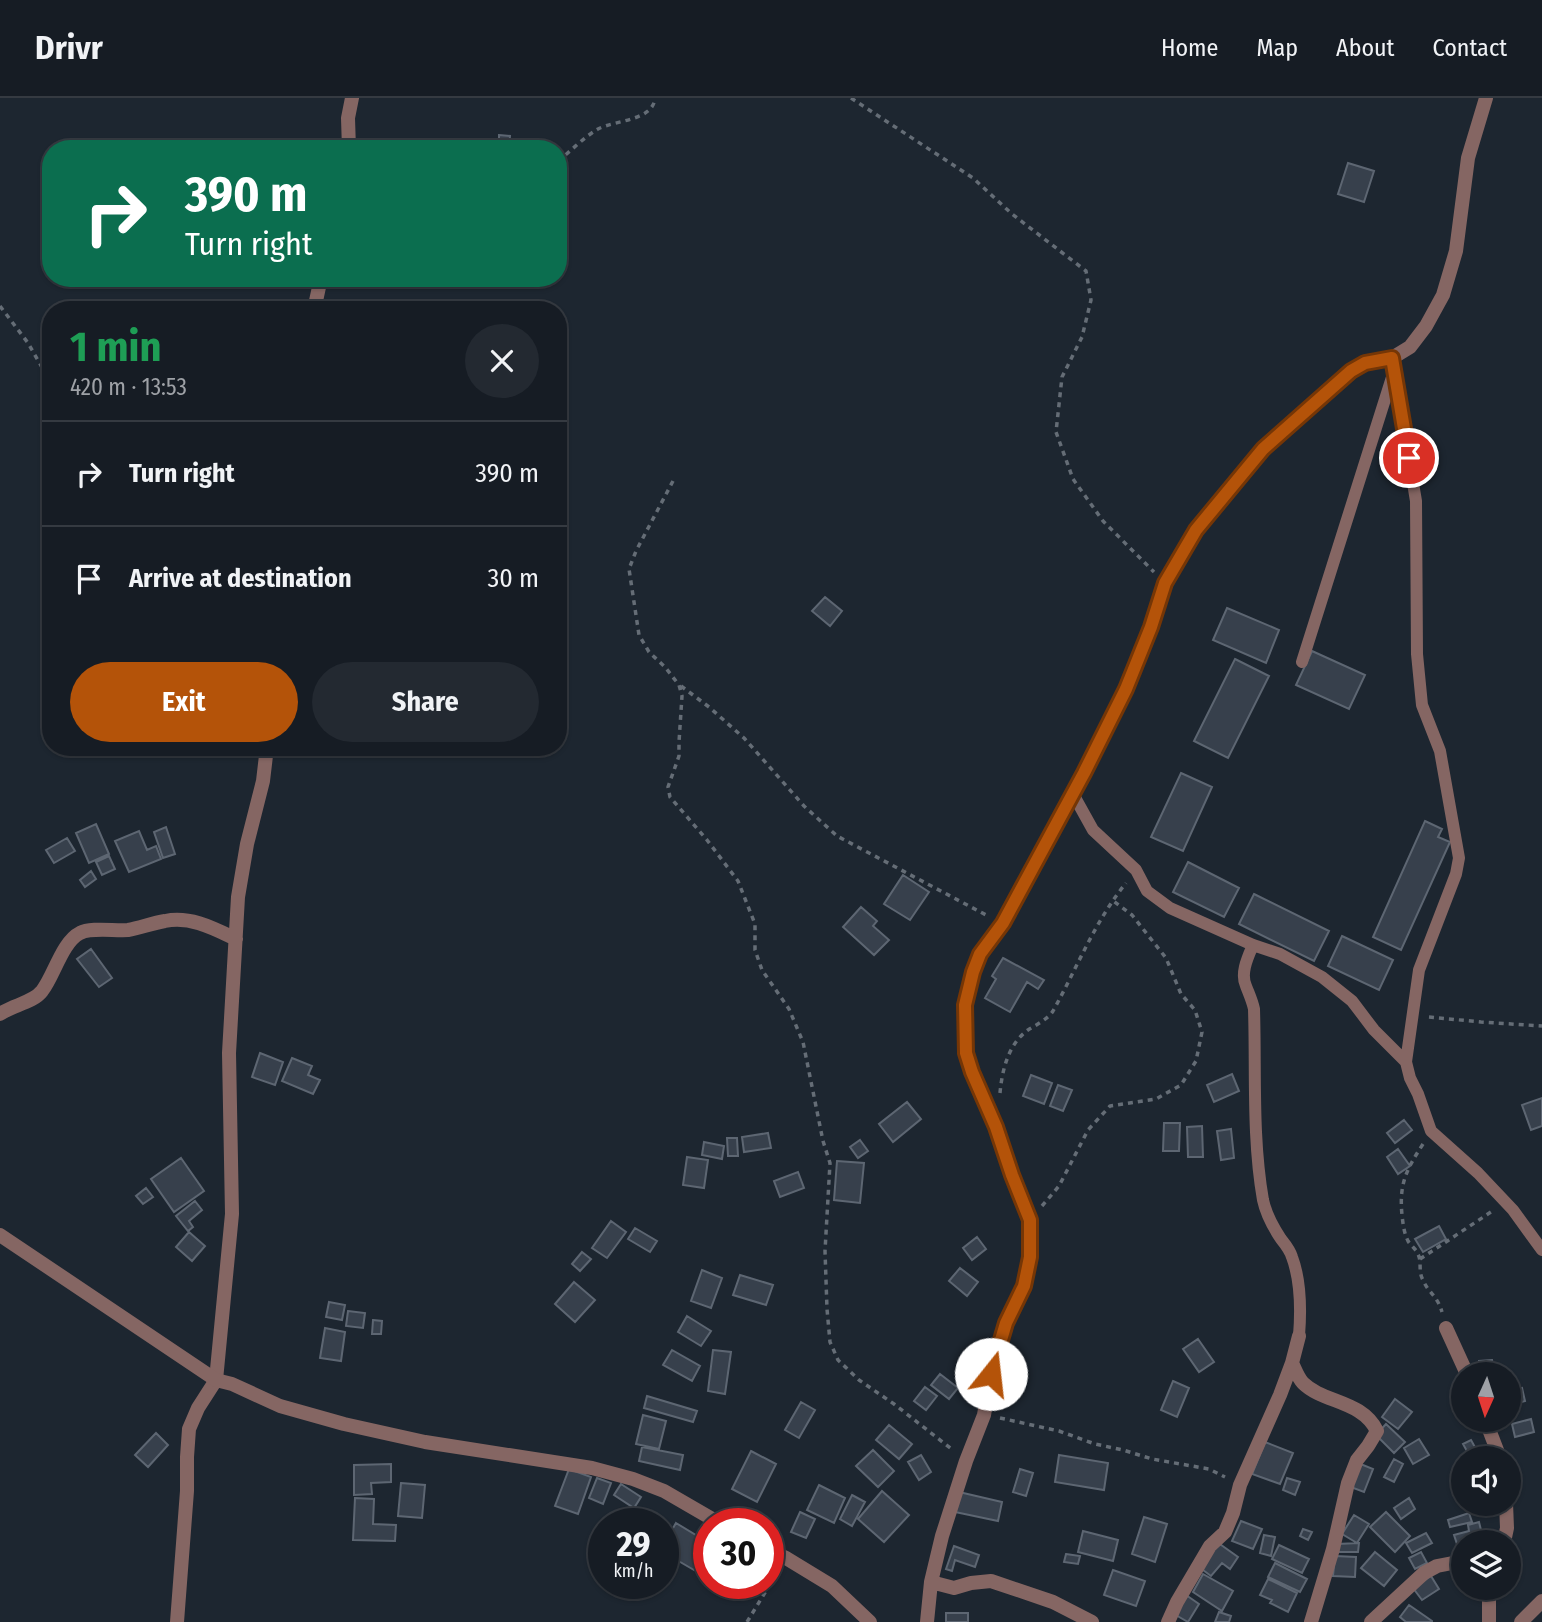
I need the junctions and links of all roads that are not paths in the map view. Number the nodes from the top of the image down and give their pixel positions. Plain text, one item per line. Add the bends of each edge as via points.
1 (352, 98) edge
2 (1486, 98) edge
3 (349, 140) edge
4 (1393, 364) junction
5 (1302, 662) dead end
6 (266, 756) edge
7 (1073, 794) junction
8 (236, 939) junction
9 (1253, 945) junction
10 (0, 1014) edge
11 (1406, 1062) junction
12 (0, 1235) edge
13 (1542, 1250) edge
14 (1446, 1328) road end
15 (1299, 1336) joint
16 (1462, 1362) edge
17 (1292, 1363) junction
18 (216, 1380) junction
19 (693, 1508) edge
20 (784, 1557) edge
21 (1451, 1563) edge
22 (931, 1582) junction
23 (1489, 1600) edge
24 (1542, 1601) edge
25 (177, 1622) edge
26 (870, 1622) edge
27 (927, 1622) edge
28 (1093, 1622) edge
29 (1168, 1622) edge
30 (1311, 1622) edge
31 (1371, 1622) edge
32 (1489, 1622) edge
33 (1521, 1622) edge

1 - 3 street
2 - 4 street via 1468,158 1456,251 1443,295 1419,337
4 - 5 lane
4 - 7 street via 1365,363 1351,371 1263,449 1196,530 1165,583 1126,689
4 - 11 lane via 1416,501 1422,705 1440,751 1459,858 1419,970
6 - 8 street via 238,897
7 - 9 lane via 1093,830 1136,870 1147,891 1170,908
7 - 22 street via 1003,923 980,954 965,1005 966,1053 1030,1220 1030,1257 1024,1286 1006,1323 984,1415
8 - 10 street via 181,919 80,932 61,954 41,993
8 - 18 street via 229,1052 232,1214
9 - 11 lane via 1322,977 1352,1001
9 - 15 lane via 1244,975 1254,1009 1261,1182 1264,1205 1292,1255 1299,1290
11 - 13 lane via 1431,1131 1506,1202
12 - 18 street
14 - 16 street
15 - 17 street
17 - 29 street via 1225,1532 1210,1546
17 - 30 street via 1305,1385 1358,1410 1377,1431 1348,1483
18 - 19 street via 280,1406 344,1424 425,1442 592,1468 664,1491
18 - 25 street via 189,1429
20 - 26 street via 832,1586
21 - 31 street via 1424,1573
22 - 27 street
22 - 28 street via 954,1588 991,1581 1053,1602
23 - 32 street
24 - 33 street

